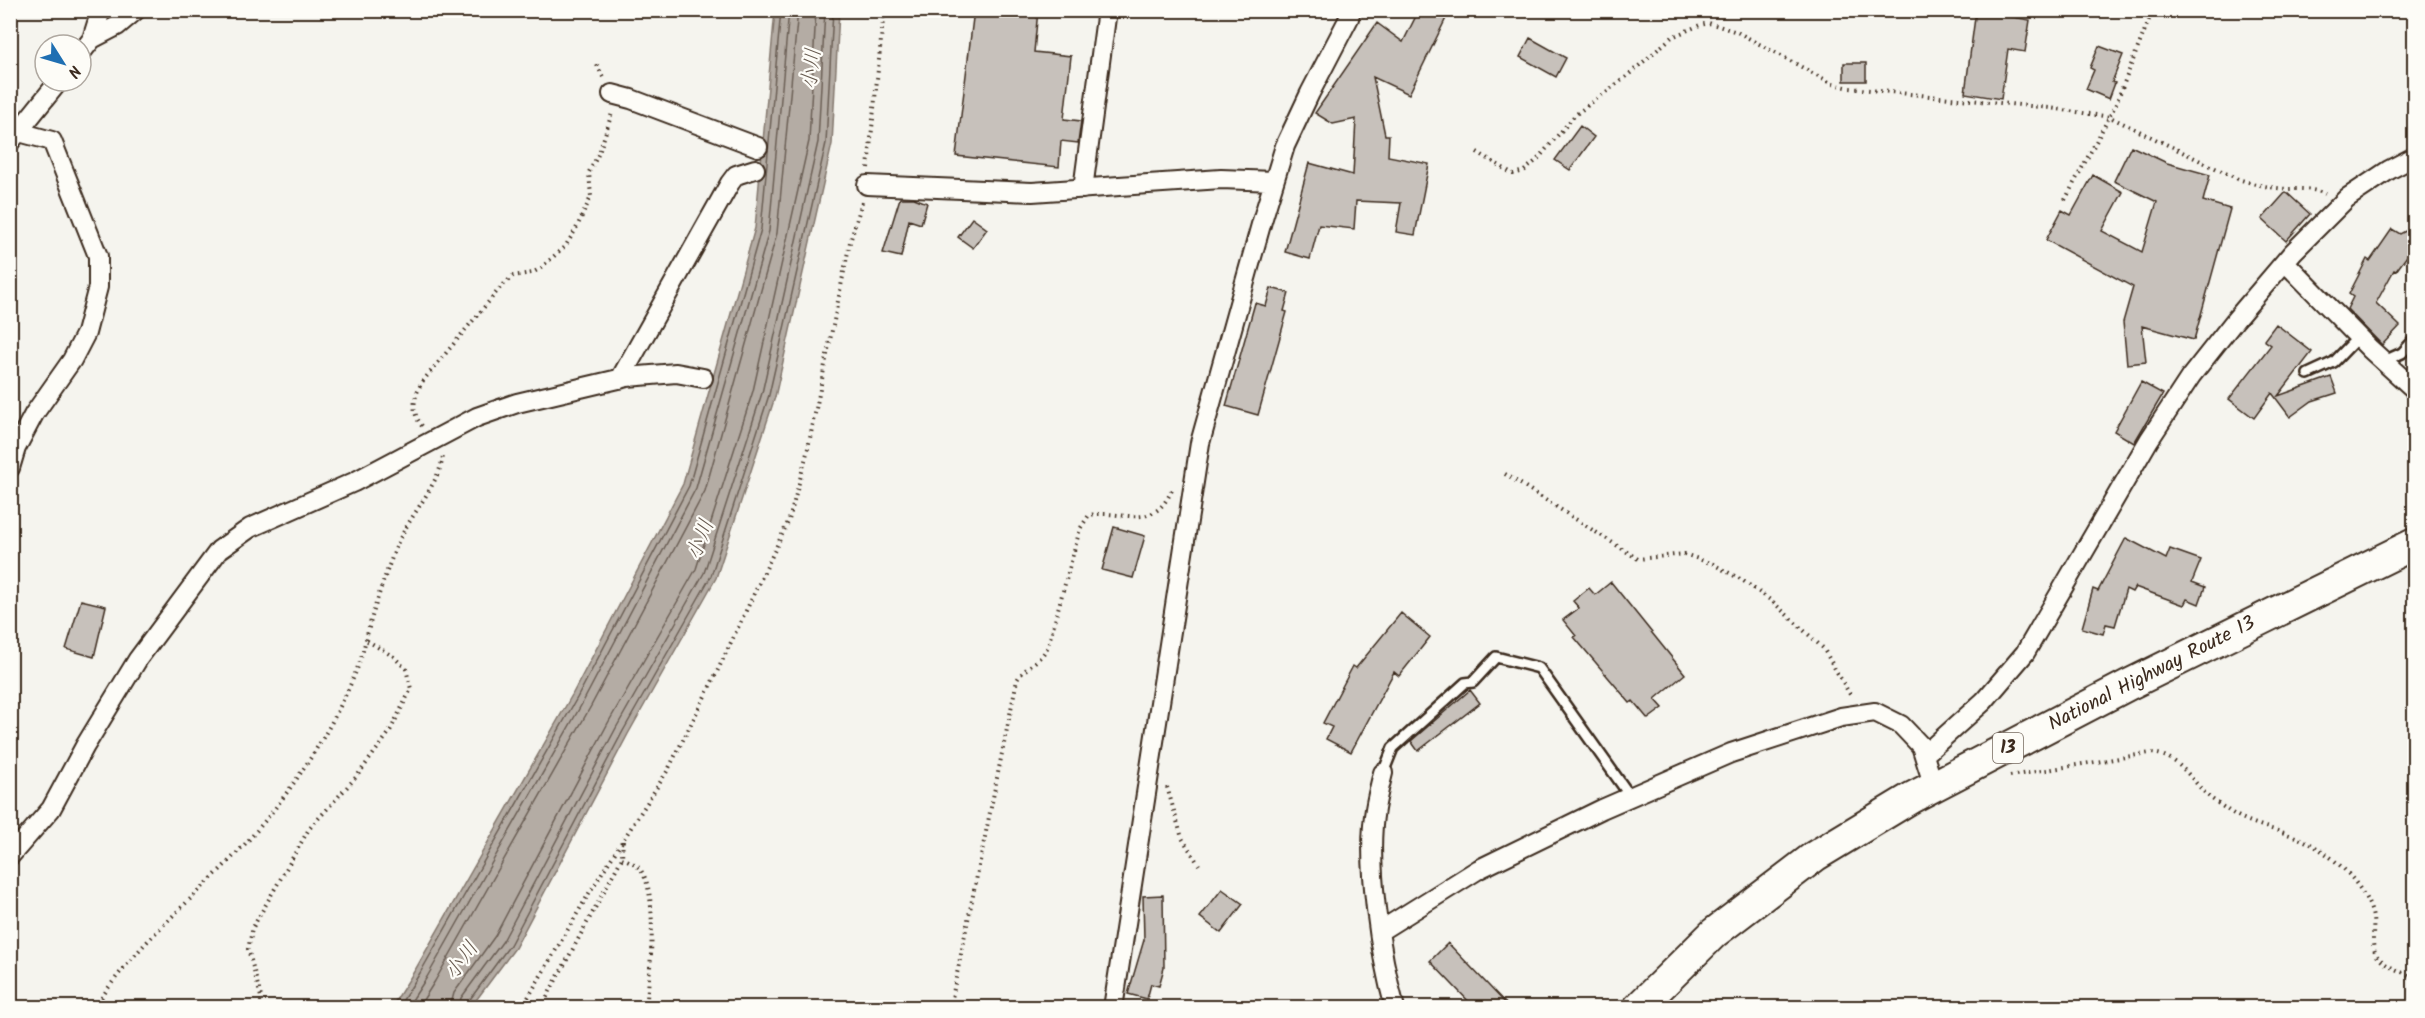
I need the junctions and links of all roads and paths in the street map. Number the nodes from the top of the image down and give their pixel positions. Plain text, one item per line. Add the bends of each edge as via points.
1 (102, 10) edge
2 (136, 10) edge
3 (884, 10) edge
4 (1107, 10) edge
5 (1351, 10) edge
6 (2150, 17) dead end
7 (92, 33) edge
8 (93, 42) edge
9 (597, 65) dead end
10 (50, 93) edge
11 (612, 94) junction
12 (2110, 117) junction
13 (15, 137) edge
14 (758, 147) dead end
15 (1477, 152) dead end
16 (2415, 157) edge
17 (755, 169) dead end
18 (1274, 181) junction
19 (867, 185) junction
20 (1083, 189) junction
21 (2065, 200) dead end
22 (2341, 204) junction
23 (2285, 262) junction
24 (2358, 337) junction
25 (2415, 340) edge
26 (2384, 361) junction
27 (2308, 374) dead end
28 (703, 378) dead end
29 (620, 379) junction
30 (2415, 389) edge
31 (435, 441) junction
32 (10, 468) edge
33 (1505, 474) dead end
34 (1173, 488) dead end
35 (2415, 544) edge
36 (366, 640) junction
37 (1862, 714) junction
38 (1924, 755) junction
39 (1152, 760) junction
40 (1973, 766) junction
41 (1383, 773) joint
42 (1934, 787) junction
43 (1630, 796) junction
44 (623, 837) junction
45 (10, 856) edge
46 (622, 858) junction
47 (1199, 866) dead end
48 (1380, 932) junction
49 (2415, 978) edge
50 (95, 1008) edge
51 (261, 1008) edge
52 (522, 1008) edge
53 (541, 1008) edge
54 (646, 1008) edge
55 (950, 1008) edge
56 (1113, 1008) edge
57 (1395, 1008) edge
58 (1638, 1008) edge

1 - 7 street
2 - 8 street
3 - 19 path
4 - 20 street
5 - 18 street via 1285,146
6 - 12 path
9 - 11 path
10 - 13 street
11 - 14 street
11 - 31 path via 607,131 589,172 591,196 566,245 541,268 513,276 500,288 415,395 416,418
12 - 15 path via 1850,88 1833,84 1737,32 1709,23 1672,37 1575,115 1524,171 1513,174
12 - 21 path
12 - 22 path via 2238,179 2284,189 2317,190
13 - 32 street via 52,141 98,256 98,287 81,342 34,414
16 - 22 street
17 - 29 street via 736,175 730,183
18 - 20 street via 1221,179
18 - 39 street via 1200,443
19 - 20 street via 1032,192
19 - 44 path via 850,242 807,453 789,520 668,770
22 - 23 street
23 - 24 street
23 - 38 street via 2191,376 2149,440 2025,653 1984,701
24 - 26 street
24 - 27 lane via 2334,362
25 - 26 lane via 2402,353
26 - 30 street
28 - 29 street via 676,373
29 - 31 street via 517,403 477,417
31 - 36 path via 444,449 443,462 397,545
31 - 45 street via 250,528 219,550 138,659 84,746 51,809
33 - 37 path via 1638,559 1684,554 1742,580 1773,602 1823,648
34 - 55 path via 1164,507 1150,515 1089,515 1080,529 1048,646 1017,680
35 - 40 highway, National Highway Route 13 / 13
36 - 50 path via 347,691 291,785 246,843 117,976
36 - 51 path via 406,669 411,688 389,733 309,829 253,927 248,949
37 - 38 street via 1875,712 1901,725 1921,746
37 - 43 street via 1841,717 1731,753
38 - 42 street
39 - 47 path via 1166,783 1182,838
39 - 56 street
40 - 42 highway, National Highway Route 13 / 13
40 - 49 path via 1981,772 2014,776 2161,753 2232,812 2252,824 2307,842 2345,870 2371,909 2376,955
41 - 43 lane via 1393,748 1464,682 1473,682 1496,657 1539,668
41 - 48 street via 1374,810 1372,853
42 - 58 highway, National Highway Route 13 / 13 via 1815,856 1714,933
43 - 48 street via 1479,869
44 - 46 path
44 - 52 path
46 - 53 path
46 - 54 path via 639,868 650,895 652,942
48 - 57 street

